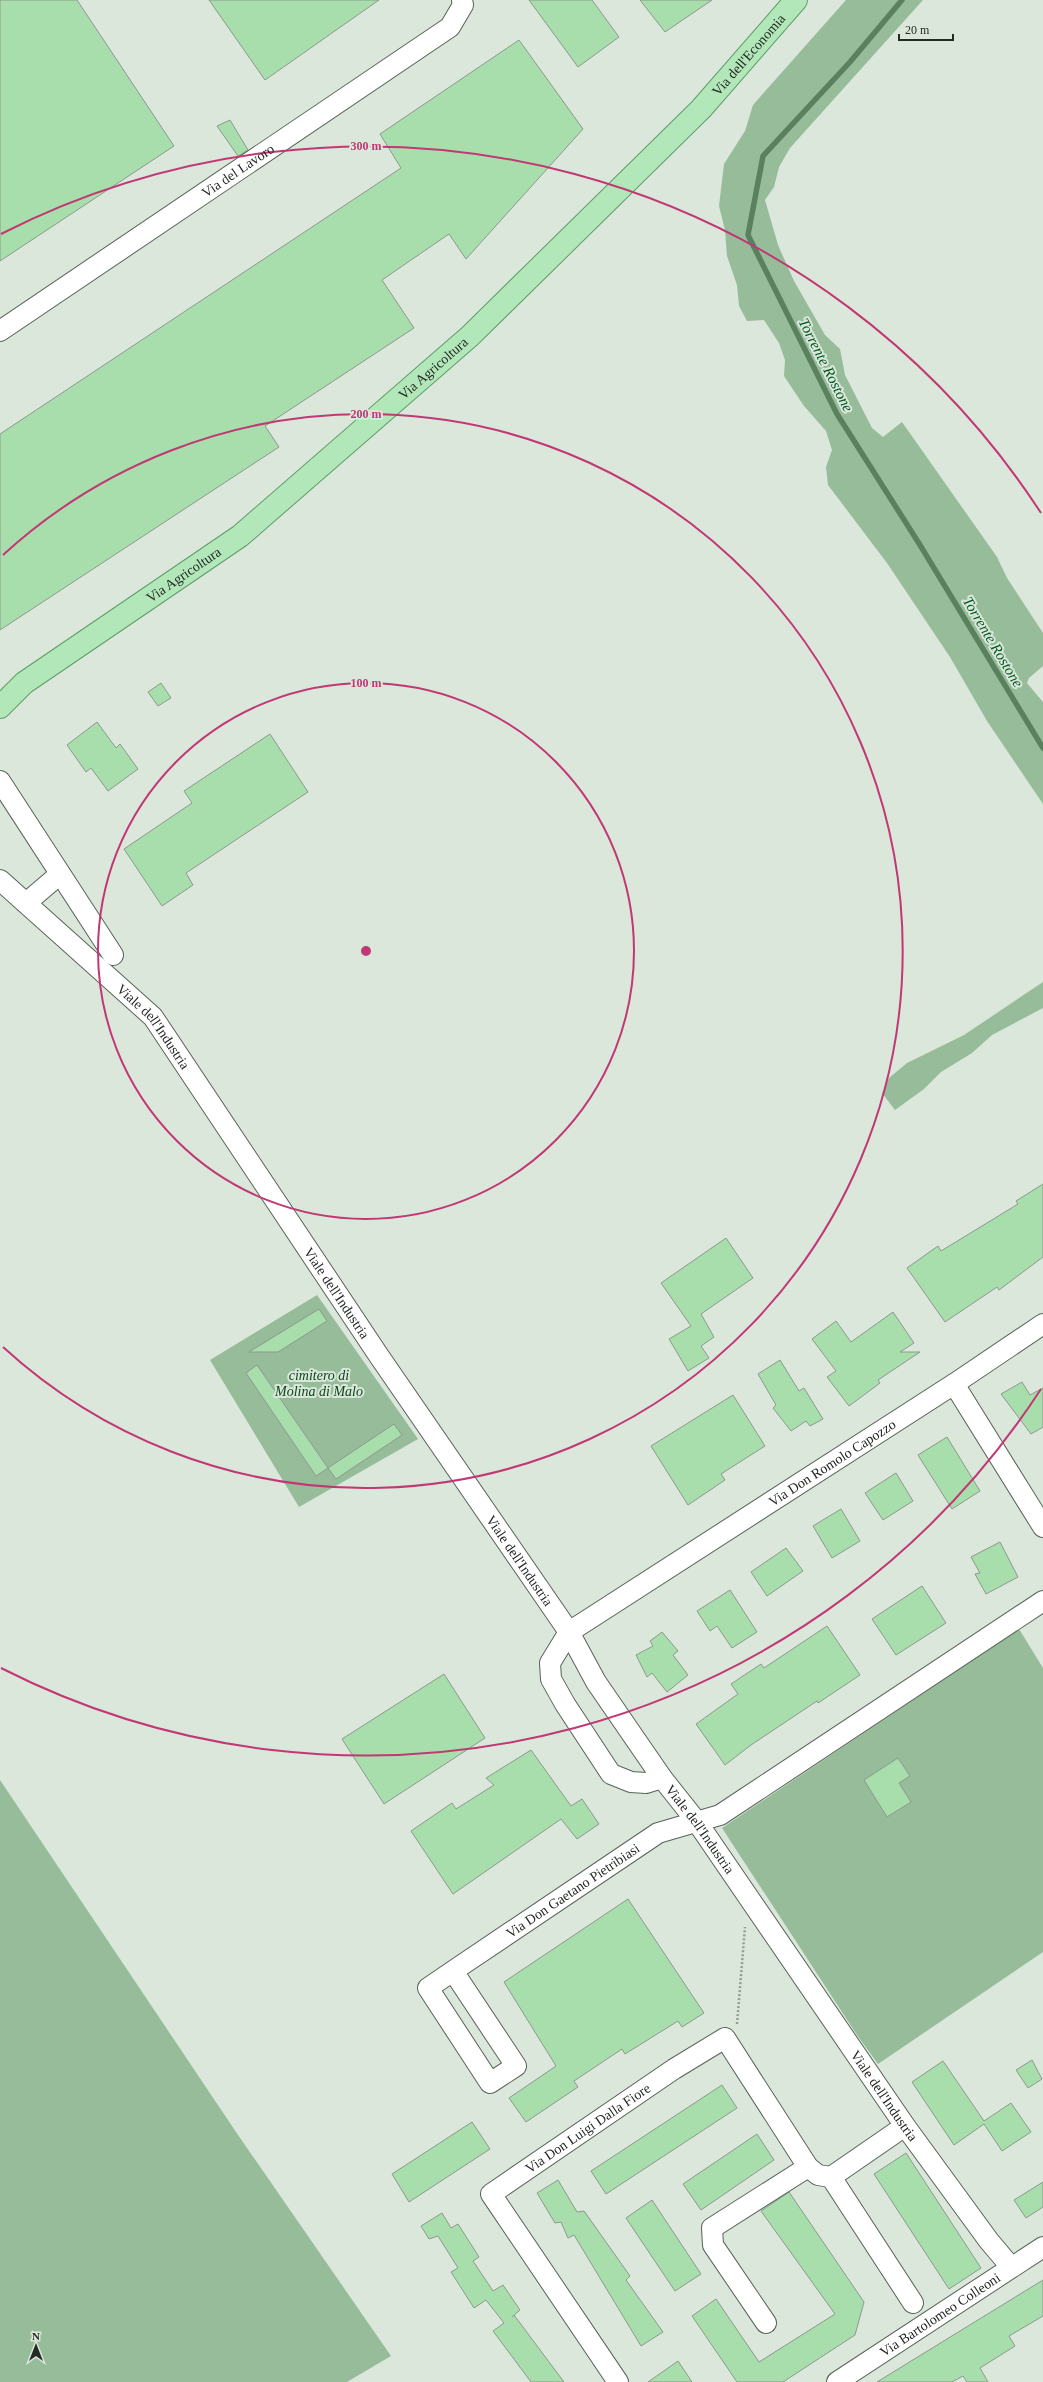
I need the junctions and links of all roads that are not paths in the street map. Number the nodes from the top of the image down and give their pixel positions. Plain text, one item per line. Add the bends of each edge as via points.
1 (462, 0) edge
2 (796, 0) edge
3 (701, 109) joint
4 (0, 331) edge
5 (24, 683) junction
6 (0, 692) edge
7 (0, 707) edge
8 (0, 781) edge
9 (60, 874) junction
10 (0, 880) edge
11 (26, 903) junction
12 (113, 955) dead end
13 (1043, 1324) edge
14 (954, 1384) junction
15 (1043, 1527) edge
16 (1043, 1601) edge
17 (570, 1632) junction
18 (662, 1778) junction
19 (697, 1822) junction
20 (453, 1971) junction
21 (904, 2126) junction
22 (808, 2167) junction
23 (831, 2177) junction
24 (1043, 2247) edge
25 (1011, 2267) junction
26 (913, 2303) dead end
27 (766, 2323) dead end
28 (840, 2381) edge
29 (618, 2382) edge

1 - 4 street, Via del Lavoro via 464,5 450,27
2 - 3 main road, Via dell'Economia
3 - 5 main road, Via Agricoltura via 470,336 240,536
5 - 6 main road, Via Agricoltura
5 - 7 main road, Via Agricoltura
8 - 9 street
9 - 11 street
9 - 12 street
10 - 11 street, Viale dell'Industria
11 - 17 street, Viale dell'Industria via 154,1017 379,1356
13 - 14 street, Via Don Romolo Capozzo
14 - 15 street
14 - 17 street, Via Don Romolo Capozzo
16 - 19 street via 720,1815
17 - 18 street, Viale dell'Industria via 596,1682
17 - 18 street via 550,1663 551,1679 566,1704 611,1774 631,1782 646,1783
18 - 19 street, Viale dell'Industria
19 - 20 street, Via Don Gaetano Pietribiasi via 658,1833
19 - 21 street, Viale dell'Industria
20 - 20 street, Via Don Gaetano Pietribiasi via 516,2066 490,2083 428,1988
21 - 23 street
21 - 25 street, Viale dell'Industria
22 - 23 street via 818,2175
22 - 27 street via 712,2228 713,2245
22 - 29 street, Via Don Luigi Dalla Fiore via 725,2038 674,2069 491,2194
23 - 26 street
24 - 25 street, Via Bartolomeo Colleoni
25 - 28 street, Via Bartolomeo Colleoni

